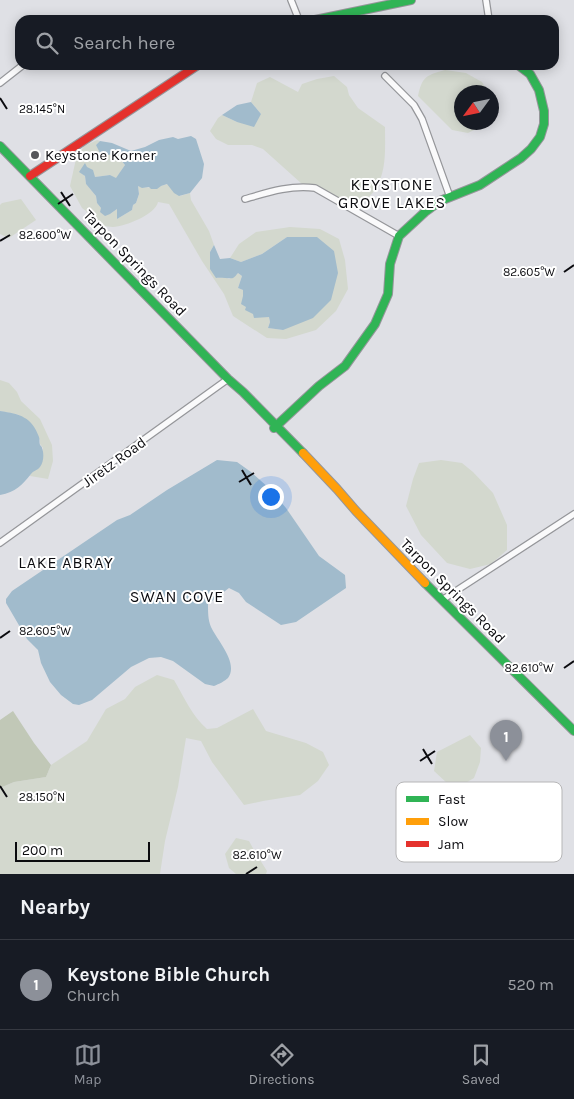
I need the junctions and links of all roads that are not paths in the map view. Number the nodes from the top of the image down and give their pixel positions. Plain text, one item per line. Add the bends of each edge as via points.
1 (291, 0) edge
2 (411, 0) edge
3 (486, 0) edge
4 (297, 15) edge
5 (339, 15) edge
6 (489, 15) edge
7 (17, 70) edge
8 (190, 70) edge
9 (525, 70) edge
10 (385, 76) dead end
11 (0, 83) edge
12 (0, 146) edge
13 (30, 176) junction
14 (450, 197) junction
15 (245, 199) dead end
16 (399, 236) junction
17 (228, 379) junction
18 (274, 428) junction
19 (574, 514) edge
20 (0, 543) edge
21 (442, 600) junction
22 (574, 731) edge

1 - 4 street
2 - 5 main road
3 - 6 street
7 - 11 street
8 - 13 main road
9 - 14 main road via 539,90 544,111 540,137 521,158 480,185
10 - 14 street via 414,105 422,119
12 - 13 main road, Tarpon Springs Road
13 - 17 main road, Tarpon Springs Road
14 - 16 main road via 425,212
15 - 16 street via 289,187 315,188
16 - 18 main road via 390,264 388,294 375,324 345,366
17 - 18 main road, Tarpon Springs Road
17 - 20 street, Jiretz Road
18 - 21 main road, Tarpon Springs Road
19 - 21 street
21 - 22 main road, Tarpon Springs Road

